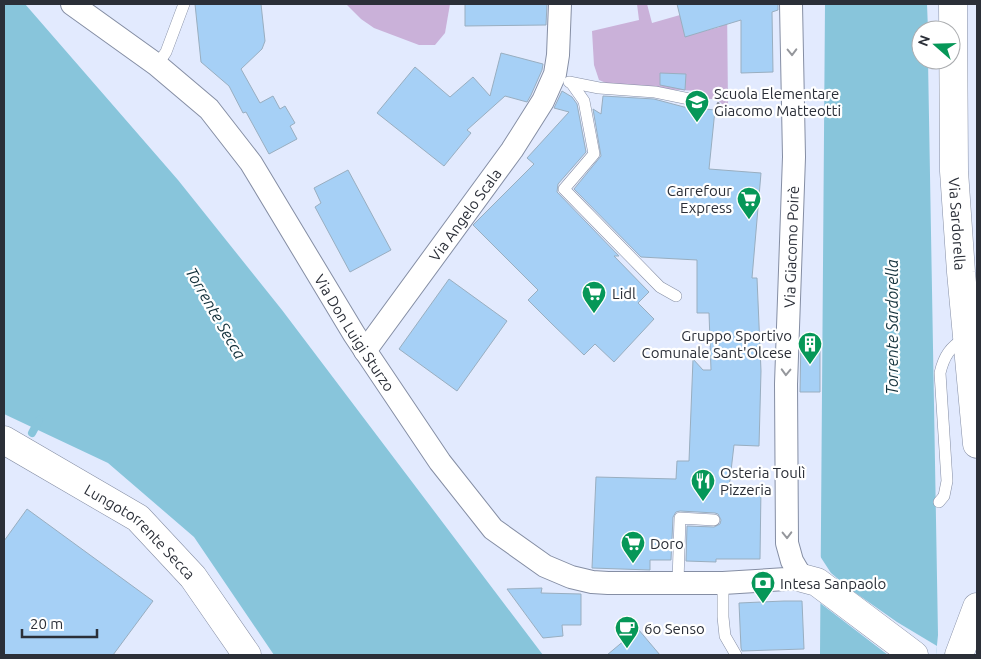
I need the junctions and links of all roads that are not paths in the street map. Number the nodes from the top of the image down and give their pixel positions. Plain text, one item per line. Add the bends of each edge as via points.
1 (72, 4) edge
2 (184, 4) edge
3 (560, 4) edge
4 (791, 4) edge
5 (953, 4) edge
6 (157, 65) junction
7 (563, 79) junction
8 (699, 101) dead end
9 (676, 296) dead end
10 (967, 336) junction
11 (365, 351) junction
12 (4, 440) edge
13 (977, 444) edge
14 (939, 502) dead end
15 (714, 520) dead end
16 (809, 580) junction
17 (678, 582) junction
18 (723, 583) junction
19 (977, 607) edge
20 (965, 652) edge
21 (247, 655) edge
22 (736, 655) edge
23 (914, 655) edge

1 - 6 street, Via Don Luigi Sturzo
2 - 6 lane via 166,52
3 - 7 street, Via Angelo Scala via 558,55
4 -> 16 street, Via Giacomo Poirè via 794,159 786,384 787,543 792,561
5 - 10 main road, Via Sardorella via 954,171 965,272
6 - 11 street, Via Don Luigi Sturzo via 209,109 251,163
7 - 8 lane
7 - 9 lane via 584,101 594,154 564,188 660,287
7 - 11 street, Via Angelo Scala via 543,101 512,150
10 - 13 main road, Via Sardorella
10 - 14 lane via 947,352 940,373 947,481 944,496
11 - 17 street, Via Don Luigi Sturzo via 440,462 493,529 545,566 571,577 608,584
12 - 21 main road, Lungotorrente Secca via 138,518 193,576
15 - 17 lane via 680,518
16 - 18 street, Via Don Luigi Sturzo
16 - 23 main road
17 - 18 street, Via Don Luigi Sturzo
18 - 22 lane via 725,636
19 - 20 main road

